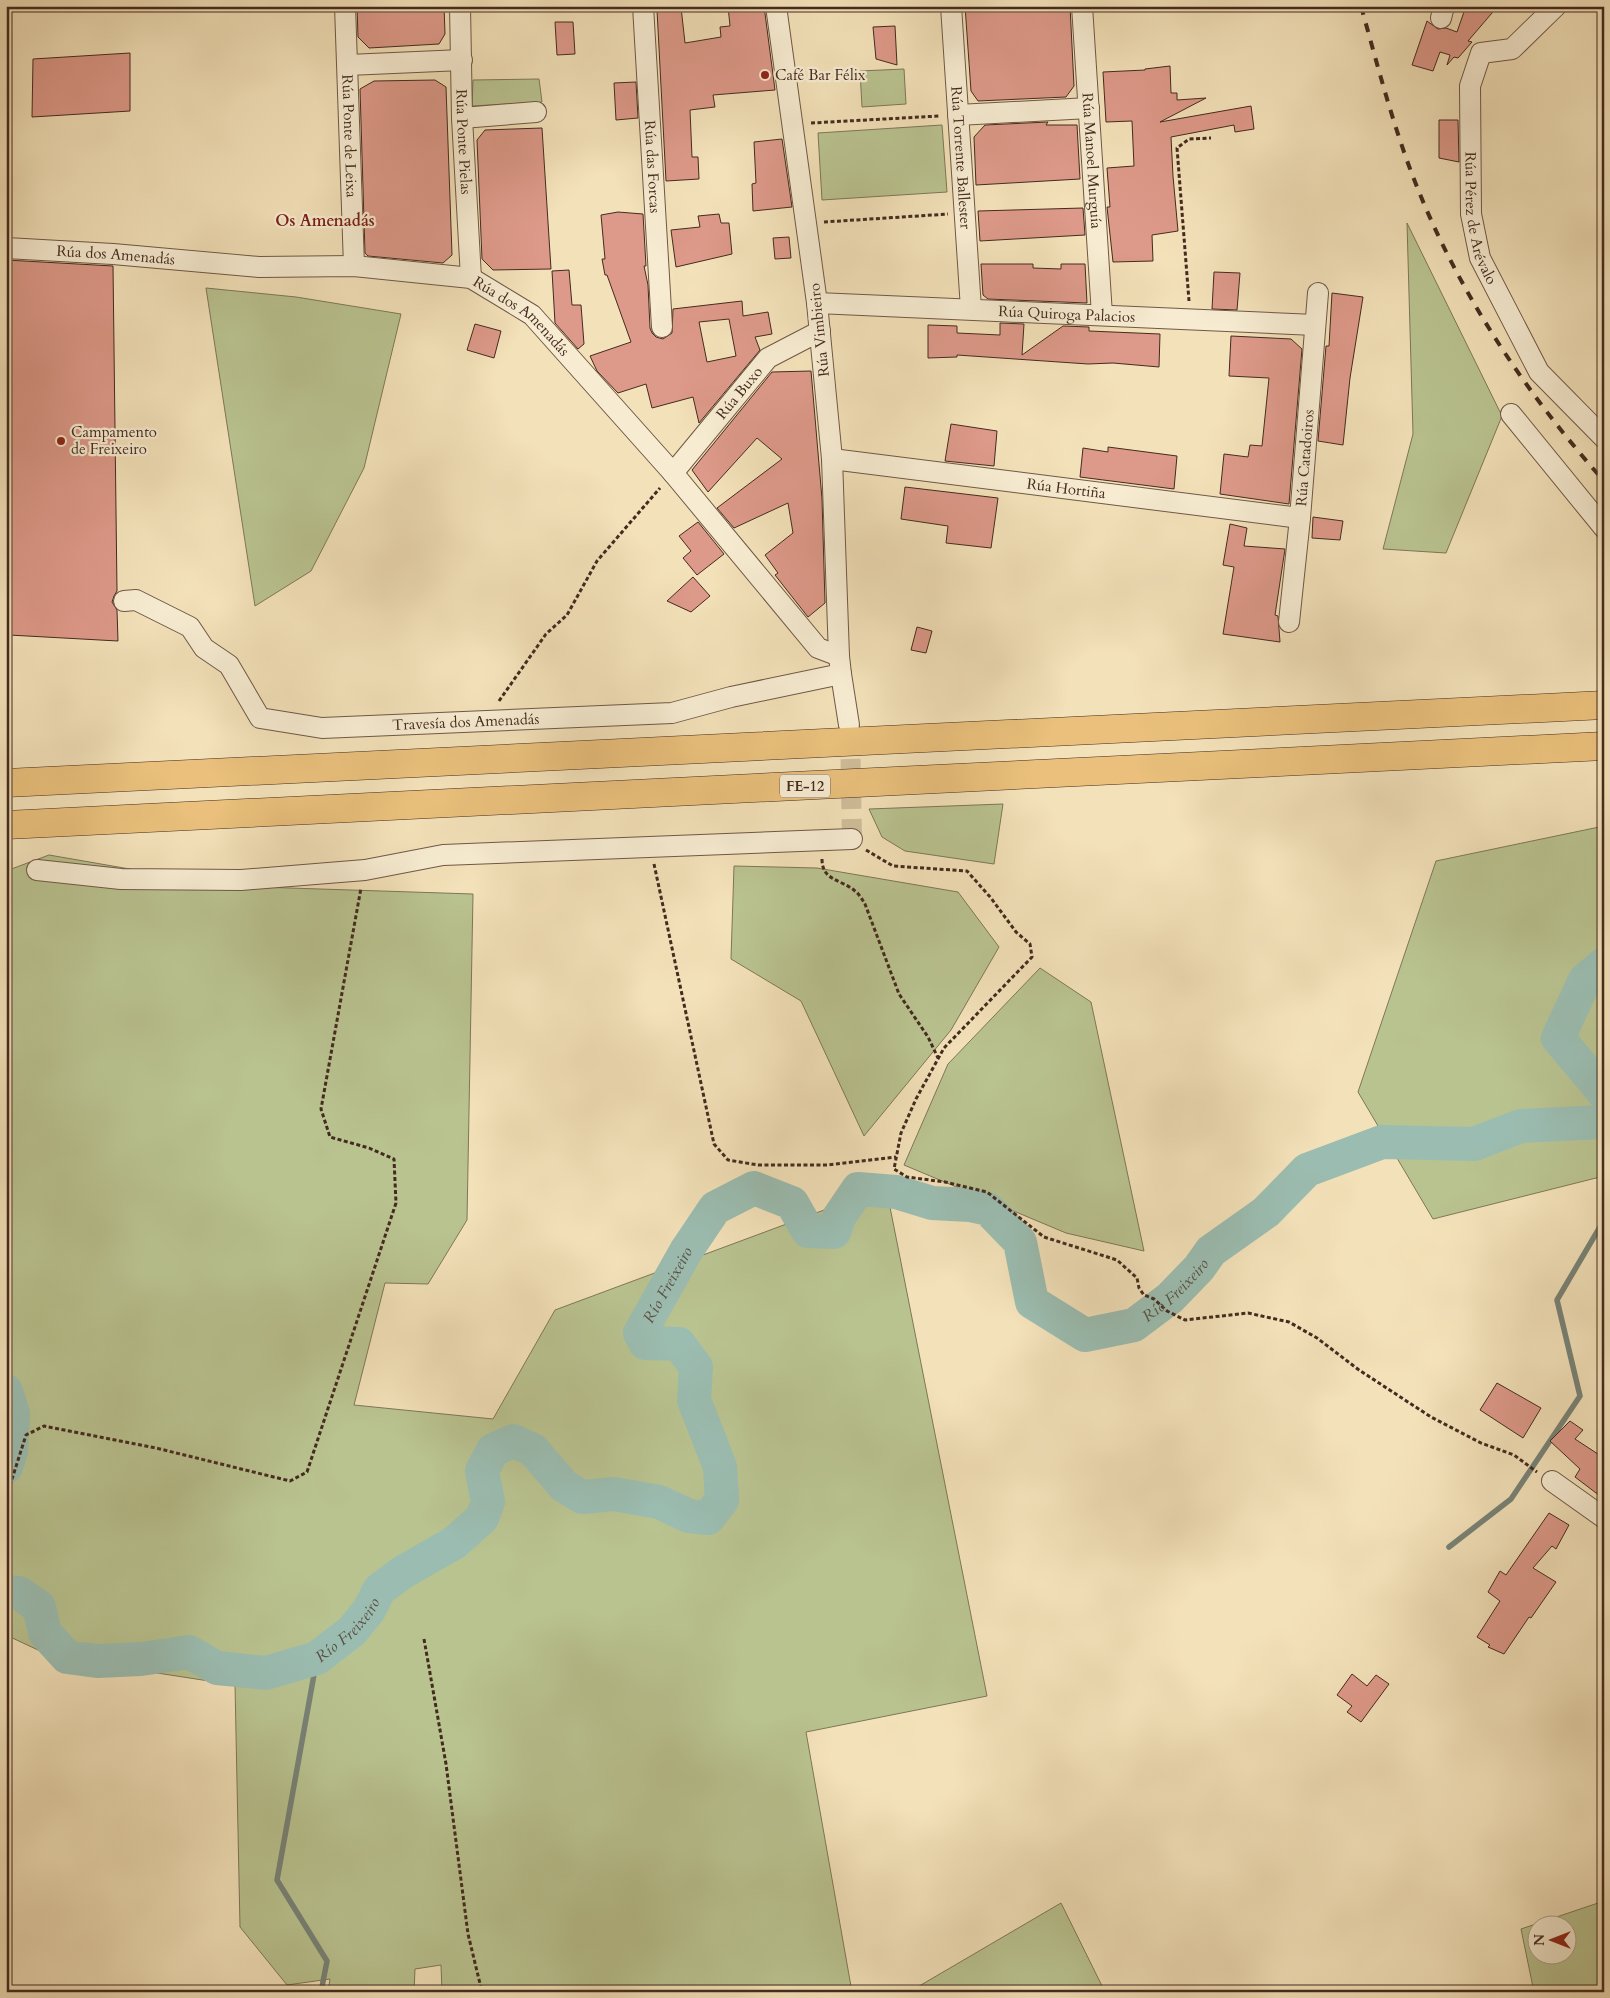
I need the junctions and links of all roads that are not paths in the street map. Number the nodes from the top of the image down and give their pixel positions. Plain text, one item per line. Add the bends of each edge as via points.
1 (345, 6) edge
2 (460, 6) edge
3 (643, 6) edge
4 (776, 6) edge
5 (951, 6) edge
6 (1082, 6) edge
7 (1556, 6) edge
8 (462, 60) junction
9 (348, 65) junction
10 (1089, 108) junction
11 (536, 112) dead end
12 (958, 115) junction
13 (462, 118) junction
14 (6, 248) edge
15 (354, 266) junction
16 (471, 278) junction
17 (1318, 293) dead end
18 (817, 302) junction
19 (971, 309) junction
20 (1102, 315) junction
21 (1315, 325) junction
22 (662, 327) dead end
23 (820, 331) junction
24 (1512, 414) dead end
25 (1604, 438) edge
26 (832, 459) junction
27 (673, 472) junction
28 (1300, 518) junction
29 (1604, 528) edge
30 (124, 601) dead end
31 (1288, 622) dead end
32 (840, 666) junction
33 (1604, 706) edge
34 (850, 725) tunnel mouth
35 (1604, 746) edge
36 (6, 783) edge
37 (225, 815) junction
38 (6, 825) edge
39 (6, 837) edge
40 (852, 840) road end
41 (37, 870) dead end
42 (1552, 1481) road end
43 (1604, 1518) edge

1 - 9 street, Rúa Ponte de Leixa
2 - 8 street, Rúa Ponte Pielas
3 - 22 street, Rúa das Forcas
4 - 18 street, Rúa Vimbieiro
5 - 12 street, Rúa Torrente Ballester
6 - 10 street, Rúa Manoel Murguía
7 - 25 street, Rúa Pérez de Arévalo via 1512,49 1481,53 1470,86 1471,214 1480,258 1539,372
8 - 9 street
8 - 13 street, Rúa Ponte Pielas
9 - 15 street, Rúa Ponte de Leixa
10 - 12 street
10 - 20 street, Rúa Manoel Murguía
11 - 13 street
12 - 19 street, Rúa Torrente Ballester
13 - 16 street, Rúa Ponte Pielas
14 - 15 street, Rúa dos Amenadás via 259,267
15 - 16 street, Rúa dos Amenadás
16 - 27 street, Rúa dos Amenadás via 532,315
17 - 21 street, Rúa Catadoiros
18 - 19 street, Rúa Quiroga Palacios
18 - 23 street, Rúa Vimbieiro
19 - 20 street, Rúa Quiroga Palacios
20 - 21 street, Rúa Quiroga Palacios
21 - 28 street, Rúa Catadoiros
23 - 26 street, Rúa Vimbieiro
23 - 27 street, Rúa Buxo via 768,358
24 - 29 street
26 - 28 street, Rúa Hortiña
26 - 32 street, Rúa Vimbieiro
27 - 32 street, Rúa dos Amenadás via 818,648
28 - 31 street, Rúa Catadoiros
30 - 32 street, Travesía dos Amenadás via 136,600 190,627 204,648 230,665 260,718 322,728 672,714
32 - 34 street, Rúa Vimbieiro
33 - 36 highway
35 - 37 highway, FE-12
37 - 38 highway, FE-12
37 - 39 highway
40 - 41 street via 443,854 365,870 241,880 121,879
42 - 43 street

